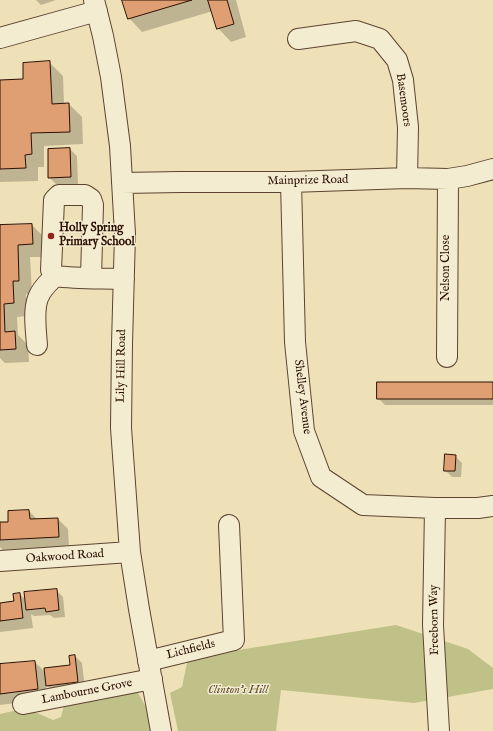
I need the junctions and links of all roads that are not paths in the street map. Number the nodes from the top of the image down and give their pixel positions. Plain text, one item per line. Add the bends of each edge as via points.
1 (96, 6) edge
2 (0, 38) edge
3 (298, 39) dead end
4 (493, 169) edge
5 (407, 178) junction
6 (448, 179) junction
7 (291, 182) junction
8 (122, 183) junction
9 (55, 276) junction
10 (91, 278) junction
11 (124, 279) junction
12 (37, 345) dead end
13 (446, 357) dead end
14 (493, 506) edge
15 (435, 508) junction
16 (229, 525) dead end
17 (130, 552) junction
18 (0, 561) edge
19 (150, 670) junction
20 (22, 704) dead end
21 (161, 731) edge
22 (439, 731) edge

1 - 2 street
1 - 8 street, Lily Hill Road via 111,77
3 - 5 street, Basemoors via 356,31 380,40 397,60 403,80 408,127
4 - 6 street, Mainprize Road
5 - 6 street, Mainprize Road
5 - 7 street, Mainprize Road
6 - 13 street, Nelson Close
7 - 8 street, Mainprize Road
7 - 15 street, Shelley Avenue via 295,342 304,431 321,477 363,505
8 - 11 street, Lily Hill Road
9 - 10 street
9 - 10 street via 51,270 54,200 59,195 85,195 91,199 93,206
9 - 12 street via 38,297
10 - 11 street
11 - 17 street, Lily Hill Road via 121,428
14 - 15 street, Shelley Avenue
15 - 22 street, Freeborn Way via 433,625
16 - 19 street, Lichfields via 234,640
17 - 18 street, Oakwood Road
17 - 19 street, Lily Hill Road
19 - 20 street, Lambourne Grove
19 - 21 street, Lily Hill Road

